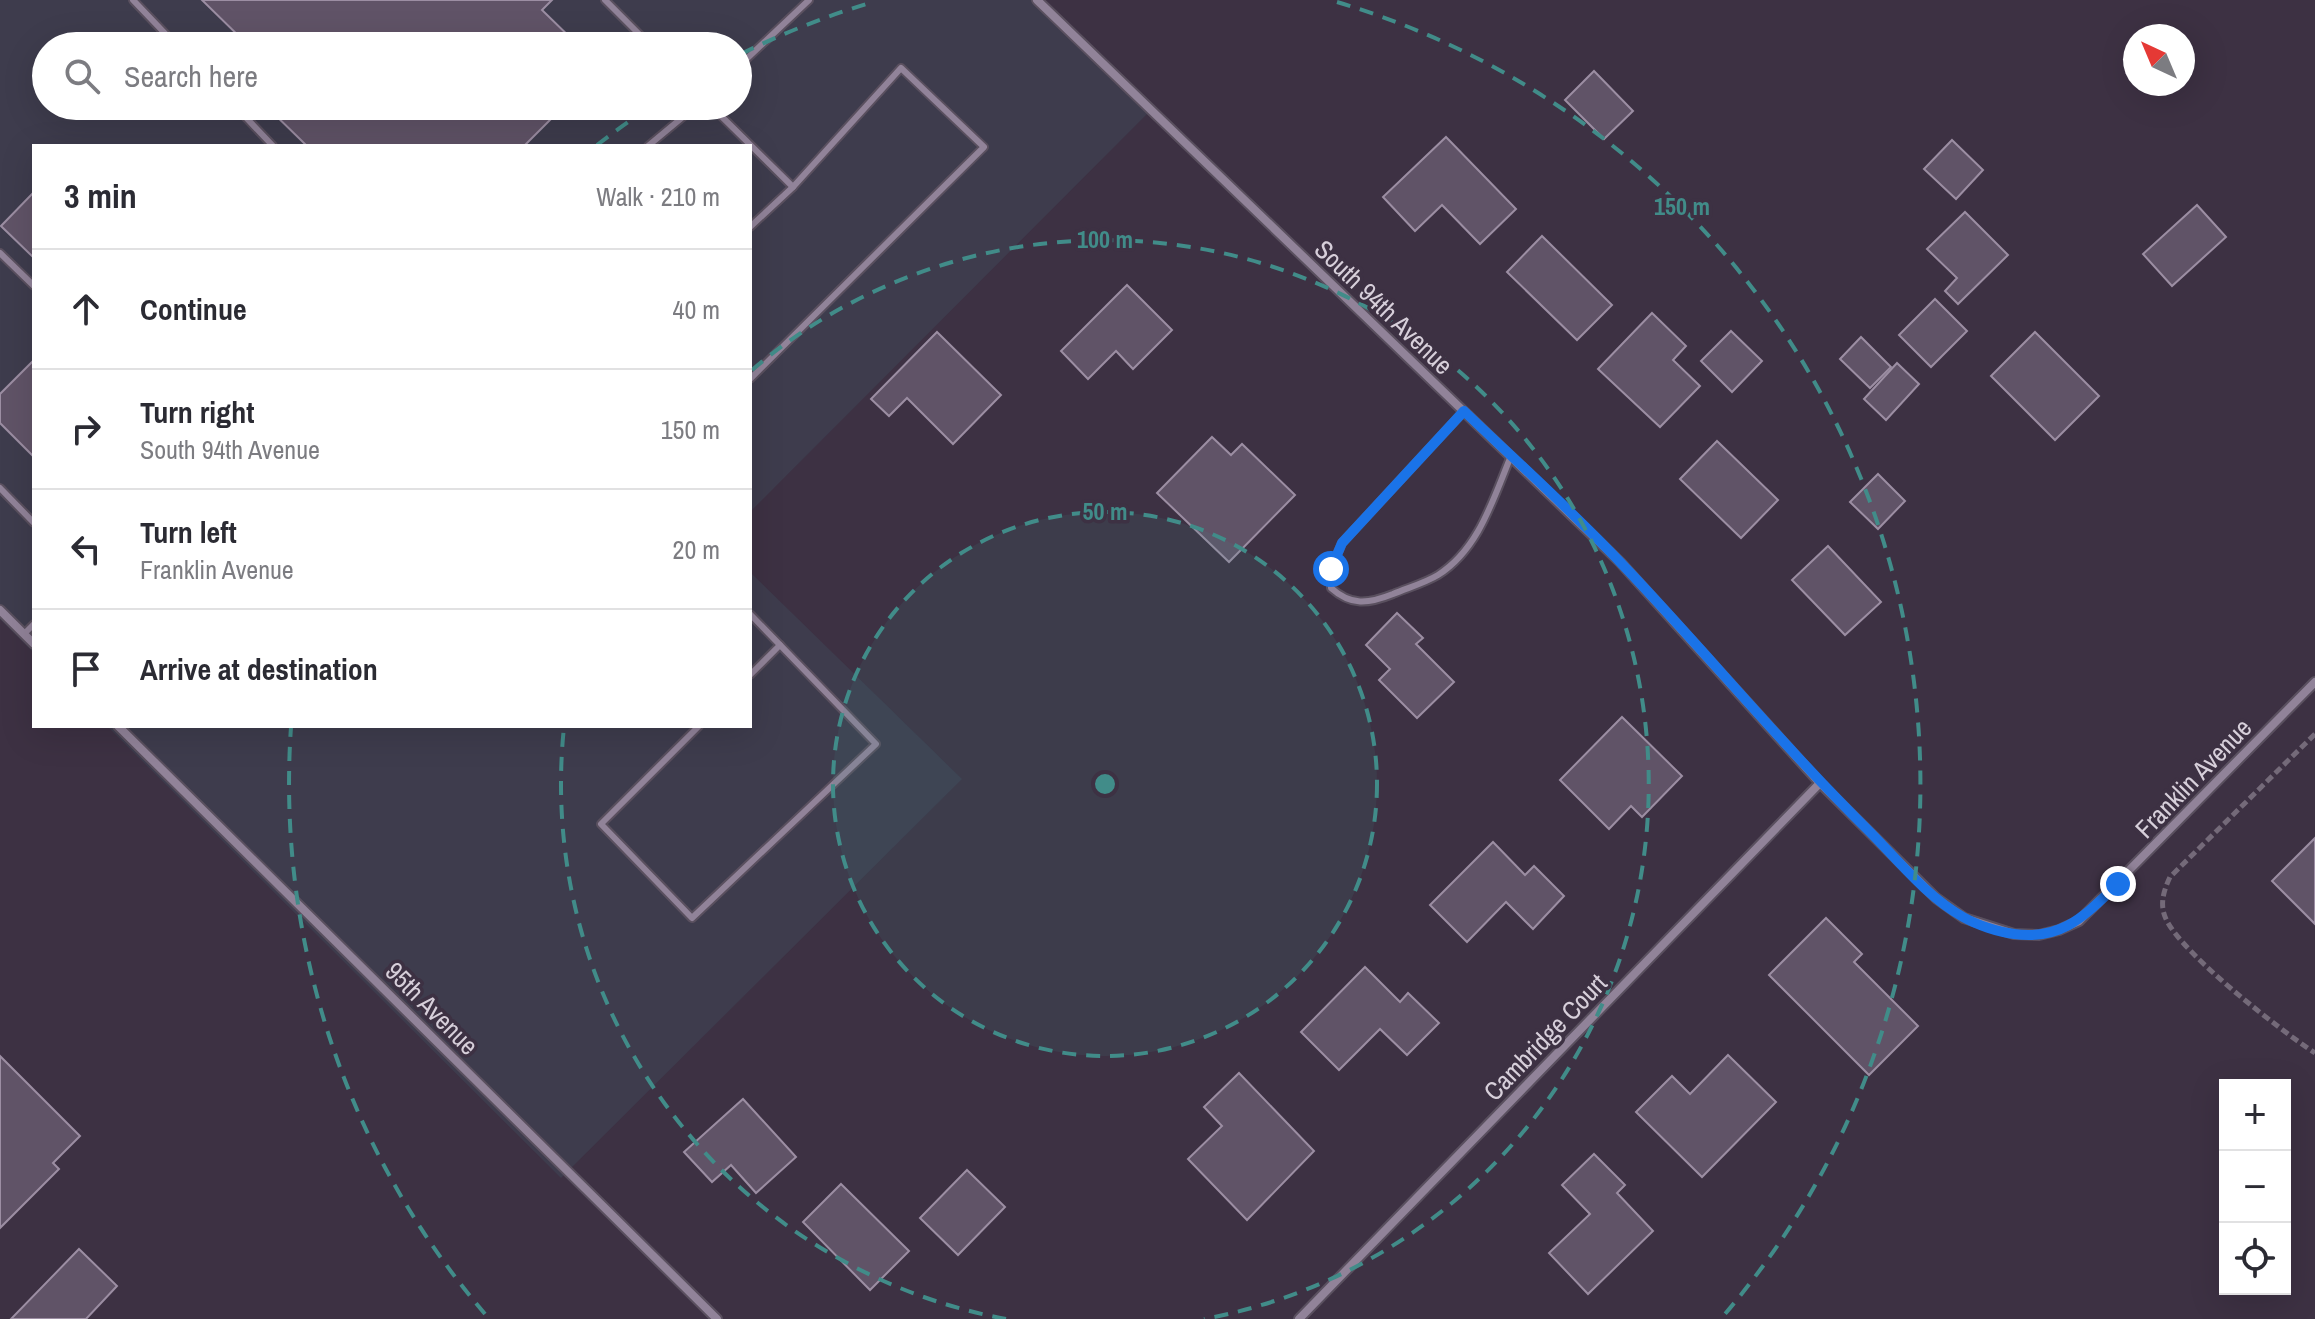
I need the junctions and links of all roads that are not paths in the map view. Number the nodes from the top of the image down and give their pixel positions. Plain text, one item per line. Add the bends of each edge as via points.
1 (133, 0) edge
2 (605, 0) edge
3 (809, 0) edge
4 (1037, 0) edge
5 (164, 32) edge
6 (637, 32) edge
7 (752, 54) edge
8 (248, 120) edge
9 (679, 120) edge
10 (725, 120) edge
11 (271, 144) edge
12 (650, 144) edge
13 (749, 144) edge
14 (752, 146) edge
15 (793, 187) junction
16 (752, 225) edge
17 (0, 253) edge
18 (32, 284) edge
19 (752, 377) edge
20 (1464, 411) junction
21 (1511, 456) junction
22 (0, 488) edge
23 (32, 521) edge
24 (0, 610) edge
25 (752, 616) edge
26 (32, 626) edge
27 (24, 634) junction
28 (32, 642) edge
29 (780, 645) junction
30 (752, 673) edge
31 (2315, 682) edge
32 (120, 728) edge
33 (697, 728) edge
34 (1820, 783) junction
35 (2014, 934) joint
36 (717, 1319) edge
37 (1299, 1319) edge

1 - 5 lane
2 - 6 lane
3 - 7 lane
4 - 20 street, South 94th Avenue
8 - 11 lane
9 - 12 lane
10 - 13 lane
14 - 15 lane
15 - 16 lane
15 - 19 lane via 901,68 984,147
17 - 18 lane
20 - 21 street, South 94th Avenue
20 - 21 lane via 1342,543 1331,569 1331,588 1356,603 1436,576 1470,543
21 - 34 street, South 94th Avenue via 1620,562
22 - 23 lane
24 - 27 street
25 - 29 lane
26 - 27 lane
27 - 28 street
29 - 30 lane
29 - 33 lane via 876,744 692,918 601,824
31 - 35 street, Franklin Avenue via 2079,921 2039,935
32 - 36 street, 95th Avenue
34 - 35 street, South 94th Avenue via 1936,898 1964,918
34 - 37 street, Cambridge Court

